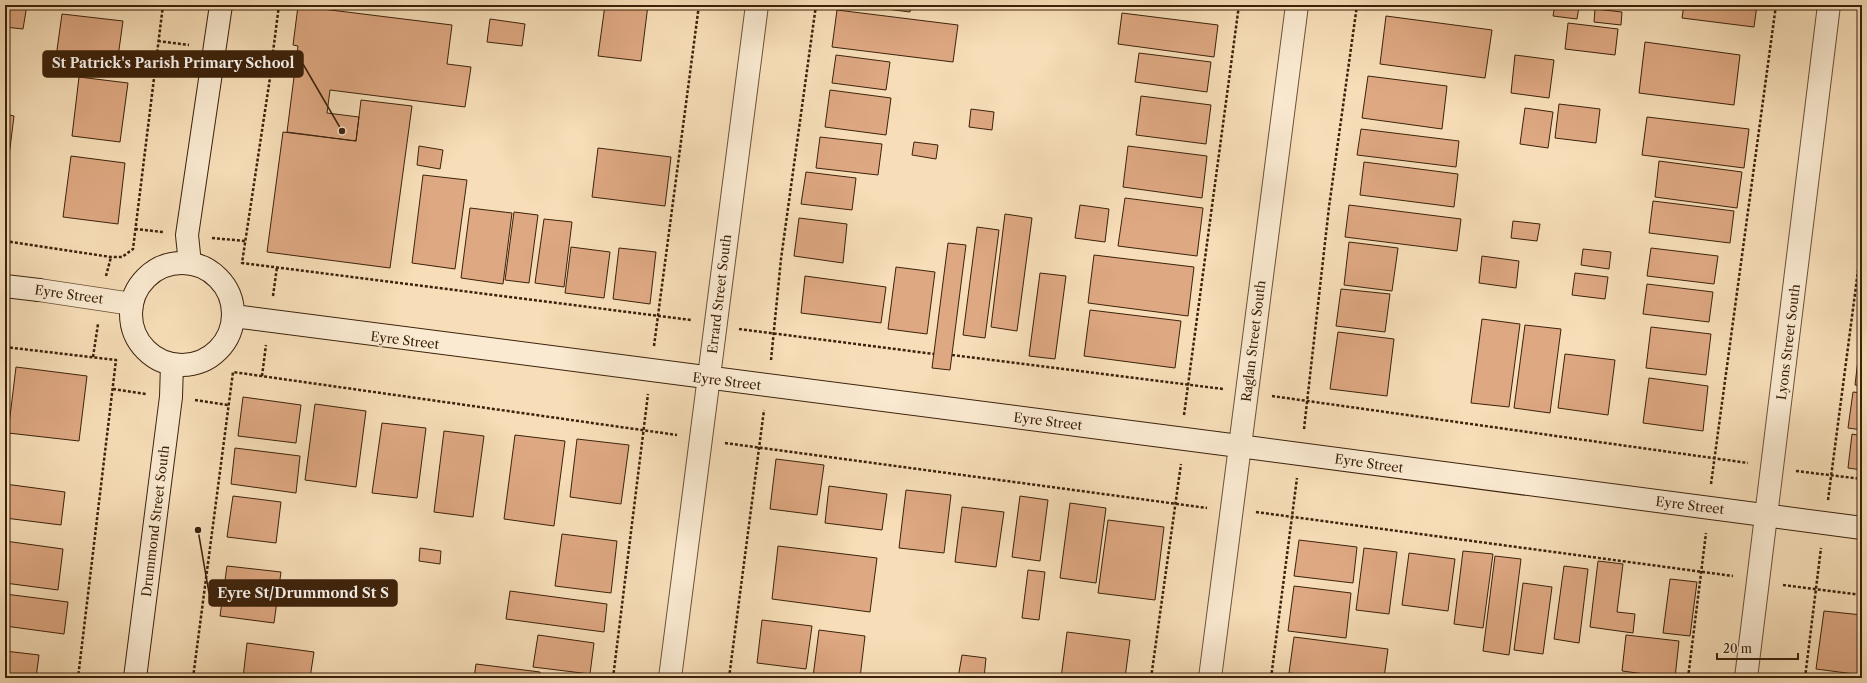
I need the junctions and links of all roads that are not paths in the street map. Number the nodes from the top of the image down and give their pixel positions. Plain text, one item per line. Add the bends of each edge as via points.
1 (221, 5) edge
2 (757, 5) edge
3 (1297, 5) edge
4 (1829, 5) edge
5 (190, 264) junction
6 (5, 286) edge
7 (132, 304) junction
8 (234, 316) junction
9 (172, 364) junction
10 (708, 378) junction
11 (1239, 446) junction
12 (1766, 515) junction
13 (1862, 528) edge
14 (135, 678) edge
15 (670, 678) edge
16 (1210, 678) edge
17 (1746, 678) edge

1 - 5 main road via 187,235
2 - 10 main road, Errard Street South
3 - 11 main road, Raglan Street South
4 - 12 main road, Lyons Street South
5 - 7 main road via 172,264 156,270 143,281
5 - 8 main road via 204,268 217,276 232,302
6 - 7 main road, Eyre Street
7 - 9 main road via 132,327 143,347 161,361
8 - 9 main road via 227,341 219,351 197,364
8 - 10 main road, Eyre Street
9 - 14 main road, Drummond Street South via 171,397
10 - 11 main road, Eyre Street
10 - 15 main road, Errard Street South
11 - 12 main road, Eyre Street
11 - 16 main road, Raglan Street South
12 - 13 main road, Eyre Street
12 - 17 main road, Lyons Street South

